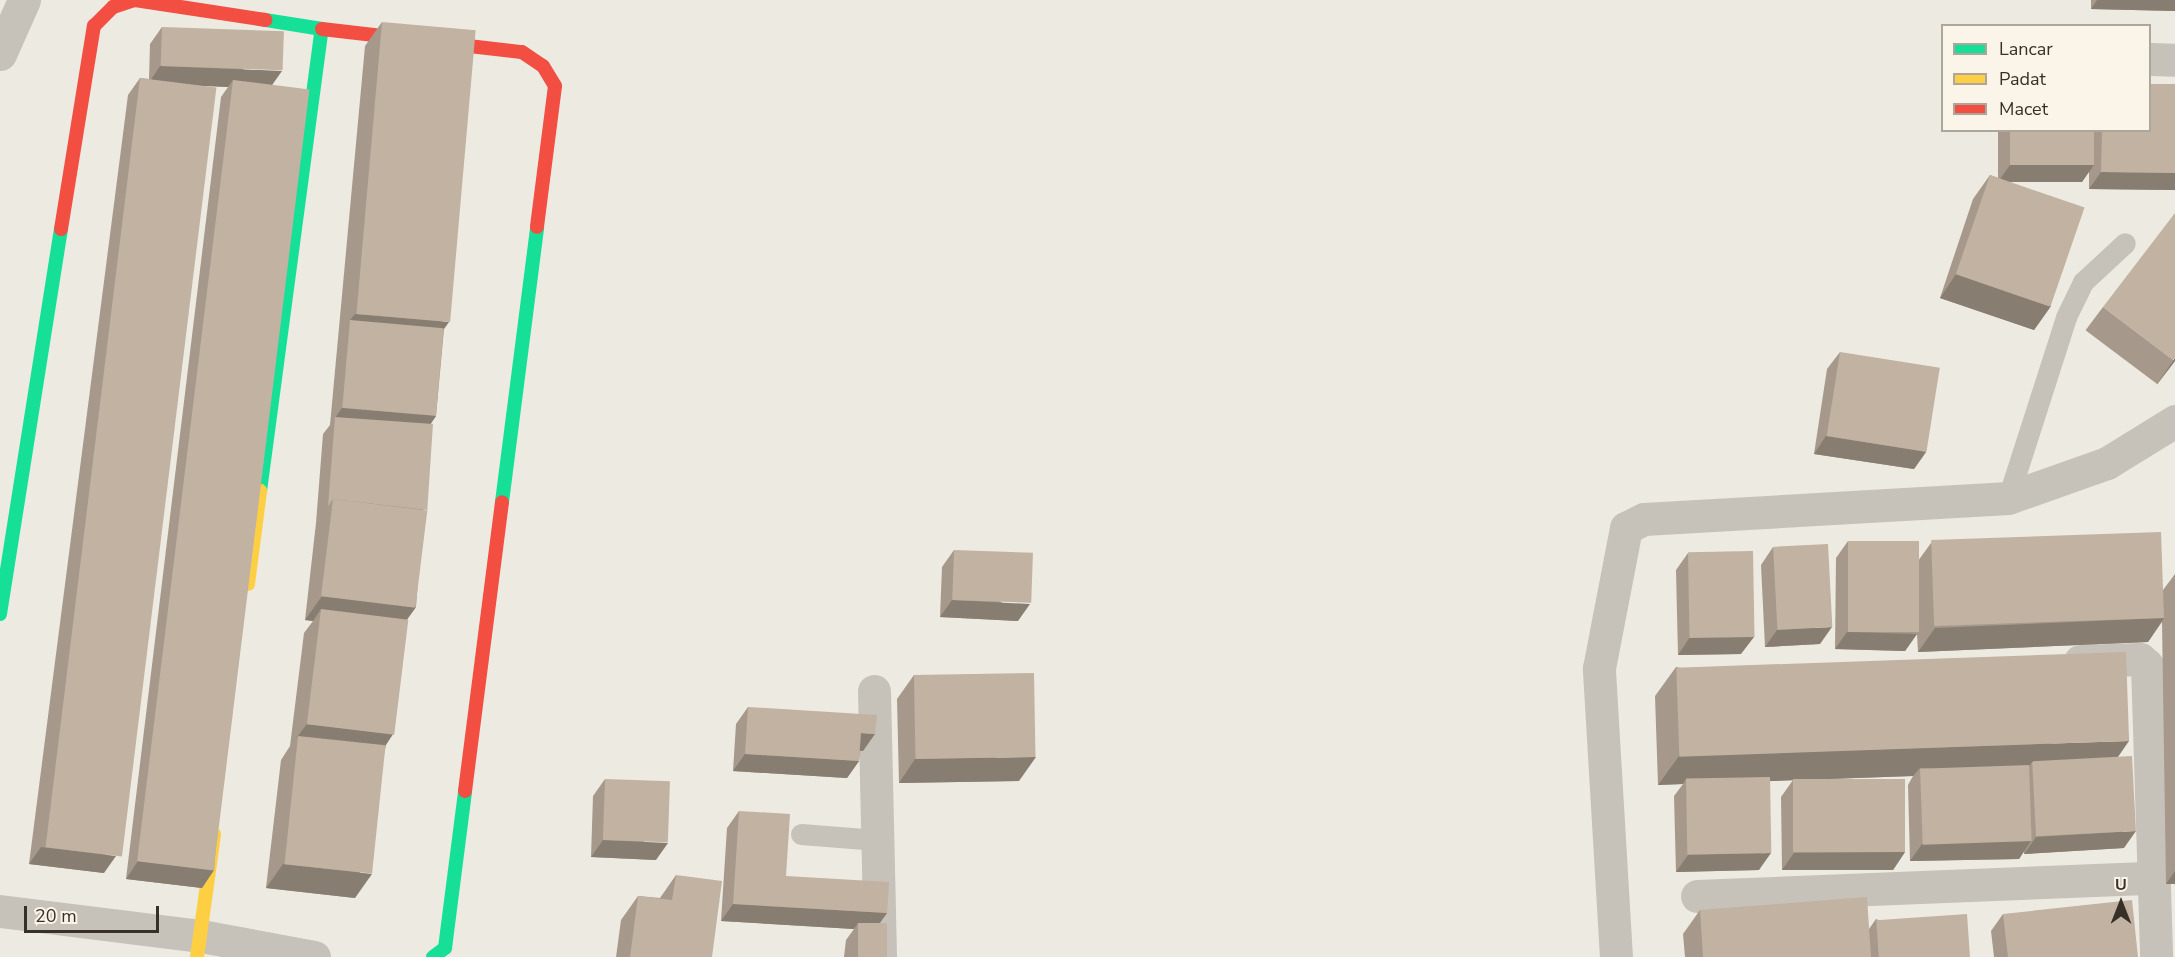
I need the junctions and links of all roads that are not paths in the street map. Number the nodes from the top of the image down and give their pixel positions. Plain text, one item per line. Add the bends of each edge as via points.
1 (24, 0) edge
2 (322, 29) junction
3 (0, 54) edge
4 (2151, 59) edge
5 (2175, 60) edge
6 (2125, 243) dead end
7 (2175, 421) edge
8 (2008, 498) junction
9 (246, 594) edge
10 (0, 614) edge
11 (2045, 663) edge
12 (874, 691) dead end
13 (217, 818) edge
14 (801, 834) dead end
15 (877, 840) junction
16 (2152, 878) junction
17 (1697, 896) dead end
18 (0, 911) edge
19 (199, 946) edge
20 (314, 957) edge
21 (434, 957) edge
22 (880, 957) edge
23 (1616, 957) edge
24 (2156, 957) edge

1 - 3 street
2 - 9 street
2 - 10 street via 135,0 112,7 94,26
2 - 21 street via 522,52 543,66 555,86 445,948
4 - 5 street
6 - 8 lane via 2083,282 2066,317
7 - 8 street via 2107,463
8 - 23 street via 1644,519 1626,528 1599,668
11 - 16 street via 2140,659 2147,665
12 - 15 street
13 - 19 street
14 - 15 lane
15 - 22 street
16 - 17 street
16 - 24 street
18 - 19 street
19 - 20 street

